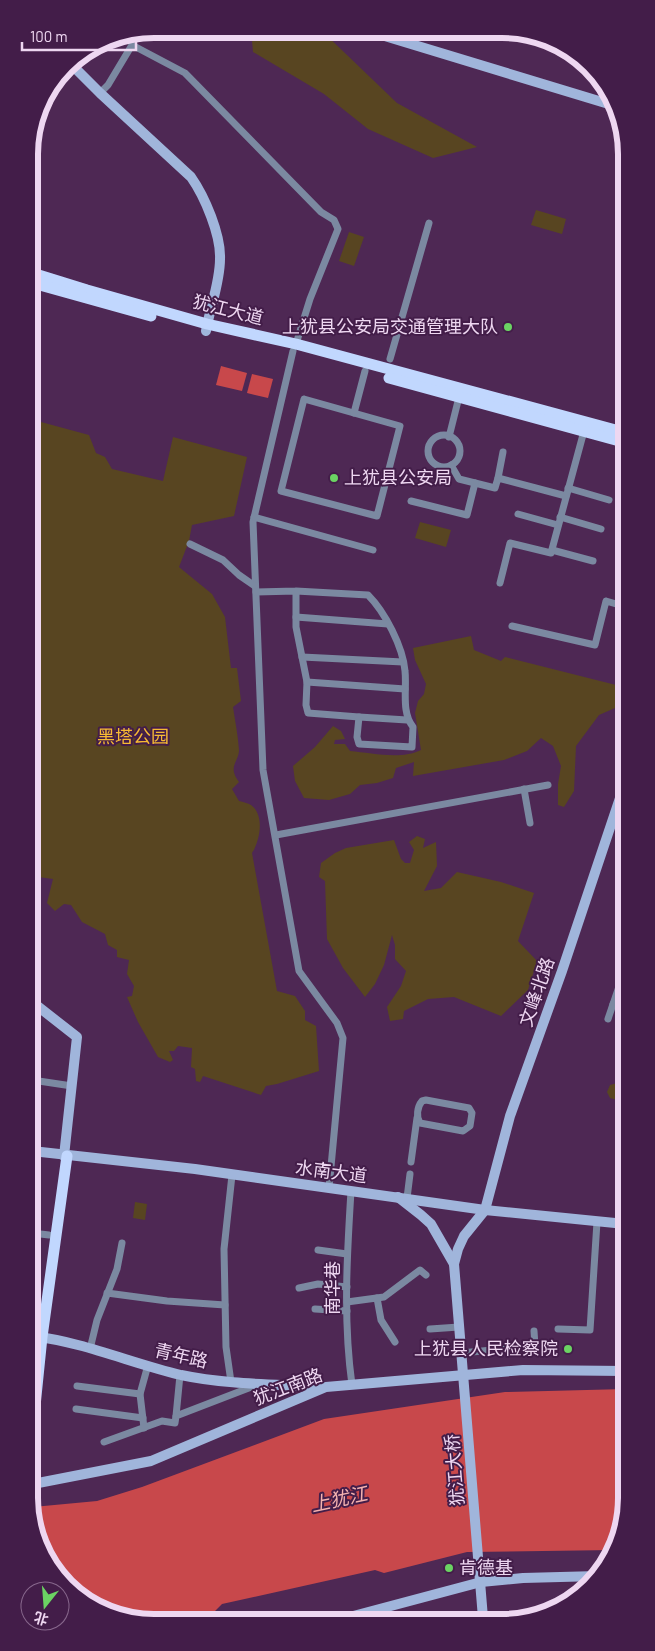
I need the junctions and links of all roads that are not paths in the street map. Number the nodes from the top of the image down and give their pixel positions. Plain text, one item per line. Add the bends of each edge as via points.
1 (391, 38) edge
2 (75, 68) edge
3 (100, 93) junction
4 (606, 103) edge
5 (430, 223) dead end
6 (38, 275) edge
7 (38, 285) edge
8 (207, 327) junction
9 (294, 348) junction
10 (390, 359) dead end
11 (365, 371) junction
12 (459, 397) junction
13 (354, 413) junction
14 (584, 431) junction
15 (618, 431) edge
16 (448, 437) junction
17 (618, 441) edge
18 (503, 452) dead end
19 (451, 465) junction
20 (498, 478) junction
21 (475, 483) junction
22 (568, 488) junction
23 (566, 496) junction
24 (609, 500) dead end
25 (411, 501) dead end
26 (518, 514) dead end
27 (254, 517) junction
28 (559, 521) junction
29 (601, 529) dead end
30 (190, 544) dead end
31 (373, 550) dead end
32 (552, 550) junction
33 (592, 561) dead end
34 (500, 584) dead end
35 (256, 589) junction
36 (296, 591) junction
37 (618, 604) edge
38 (296, 618) junction
39 (388, 624) junction
40 (512, 626) dead end
41 (302, 657) junction
42 (403, 662) junction
43 (307, 682) junction
44 (405, 689) junction
45 (359, 717) junction
46 (407, 720) junction
47 (548, 785) dead end
48 (524, 789) junction
49 (618, 805) edge
50 (530, 823) dead end
51 (276, 835) junction
52 (617, 991) edge
53 (613, 1004) junction
54 (617, 1005) edge
55 (38, 1006) edge
56 (608, 1019) dead end
57 (38, 1081) edge
58 (72, 1086) junction
59 (417, 1117) junction
60 (38, 1152) edge
61 (63, 1155) junction
62 (411, 1162) dead end
63 (410, 1174) dead end
64 (232, 1175) junction
65 (329, 1188) junction
66 (351, 1191) junction
67 (402, 1198) junction
68 (485, 1210) junction
69 (597, 1222) junction
70 (617, 1223) edge
71 (38, 1234) edge
72 (49, 1236) junction
73 (122, 1243) dead end
74 (318, 1250) dead end
75 (348, 1254) junction
76 (454, 1264) junction
77 (426, 1275) dead end
78 (347, 1287) junction
79 (299, 1288) dead end
80 (107, 1293) junction
81 (376, 1298) junction
82 (347, 1302) junction
83 (226, 1305) junction
84 (315, 1309) dead end
85 (347, 1311) junction
86 (459, 1327) junction
87 (38, 1329) edge
88 (430, 1329) dead end
89 (558, 1329) dead end
90 (38, 1330) edge
91 (534, 1330) dead end
92 (38, 1337) edge
93 (395, 1342) dead end
94 (90, 1349) junction
95 (461, 1353) junction
96 (148, 1365) junction
97 (617, 1371) edge
98 (180, 1374) junction
99 (463, 1375) junction
100 (231, 1382) junction
101 (257, 1385) junction
102 (352, 1385) junction
103 (77, 1386) dead end
104 (326, 1387) junction
105 (140, 1394) junction
106 (76, 1409) dead end
107 (176, 1416) junction
108 (143, 1418) junction
109 (144, 1428) junction
110 (104, 1442) dead end
111 (38, 1483) edge
112 (587, 1576) edge
113 (481, 1582) junction
114 (363, 1614) edge
115 (483, 1614) edge

1 - 4 street
2 - 3 street
3 - 8 street via 191,177 199,189 218,242 220,258
3 - 9 street via 132,45 185,72 321,212 334,220 338,229
5 - 10 street
6 - 8 main road, 犹江大道
7 - 8 main road, 犹江大道 via 84,299
8 - 9 main road, 犹江大道
9 - 11 main road, 犹江大道
9 - 15 main road, 犹江大道
9 - 27 street
11 - 12 main road, 犹江大道
11 - 13 street
12 - 14 main road, 犹江大道
12 - 16 street
13 - 13 street via 400,426 376,516 281,491 304,400
14 - 17 main road, 犹江大道
14 - 22 street
16 - 19 street via 457,444 459,452
16 - 19 street via 433,440 428,454 436,465
18 - 20 street
19 - 21 street via 459,479
20 - 21 street via 495,488
20 - 23 street
21 - 25 street via 467,515
22 - 23 street
22 - 24 street
23 - 28 street
26 - 28 street
27 - 31 street
27 - 35 street
28 - 29 street
28 - 32 street
30 - 35 street via 223,560
32 - 33 street
32 - 34 street via 551,553 510,543
35 - 36 street
35 - 51 street via 263,770
36 - 38 street
36 - 39 street via 368,595
37 - 40 street via 606,601 595,646
38 - 39 street
38 - 41 street
39 - 42 street
41 - 42 street
41 - 43 street
42 - 44 street
43 - 44 street
43 - 45 street via 308,713
44 - 46 street
45 - 46 street
45 - 46 street via 359,744 412,747 413,727
47 - 48 street
48 - 50 street
48 - 51 street
49 - 68 street, 文峰北路 via 510,1116
51 - 65 street via 299,971 337,1023 343,1038
52 - 53 street
53 - 54 street
53 - 56 street
55 - 58 street via 77,1037
57 - 58 street
58 - 61 street
59 - 59 street via 420,1103 426,1100 466,1107 472,1113 470,1126 463,1132 423,1125
59 - 62 street
60 - 61 street, 水南大道
61 - 64 street, 水南大道
61 - 72 main road
61 - 90 main road
63 - 67 street
64 - 65 street, 水南大道
64 - 83 street via 224,1250
65 - 66 street, 水南大道
66 - 67 street, 水南大道
66 - 75 street, 南华巷
67 - 68 street, 水南大道
67 - 76 street via 431,1224
68 - 69 street, 水南大道
68 - 76 street via 464,1236
69 - 70 street, 水南大道
69 - 89 street via 590,1330
71 - 72 street
72 - 87 main road
73 - 80 street via 117,1269
74 - 75 street
75 - 78 street, 南华巷
76 - 86 street, 犹江大桥
77 - 81 street via 420,1270 384,1297
78 - 79 street via 318,1284
78 - 82 street, 南华巷
80 - 83 street
80 - 94 street
81 - 82 street
81 - 93 street via 381,1320
82 - 85 street, 南华巷
83 - 100 street via 226,1347
84 - 85 street
85 - 102 street, 南华巷
86 - 88 street
86 - 95 street, 犹江大桥
91 - 95 street via 536,1346
92 - 94 street, 青年路
94 - 96 street, 青年路
95 - 99 street, 犹江大桥
96 - 98 street, 青年路
96 - 105 street
97 - 99 street, 犹江南路 via 523,1370
98 - 100 street, 青年路
98 - 107 street
99 - 102 street, 犹江南路
99 - 113 street, 犹江大桥
100 - 101 street, 青年路
101 - 104 street, 青年路
101 - 107 street
102 - 104 street, 犹江南路
103 - 105 street
104 - 111 street, 犹江南路 via 151,1461
105 - 108 street
106 - 108 street
107 - 109 street via 175,1423 162,1421
108 - 109 street
109 - 110 street
112 - 113 street
113 - 114 street
113 - 115 street, 犹江大桥

